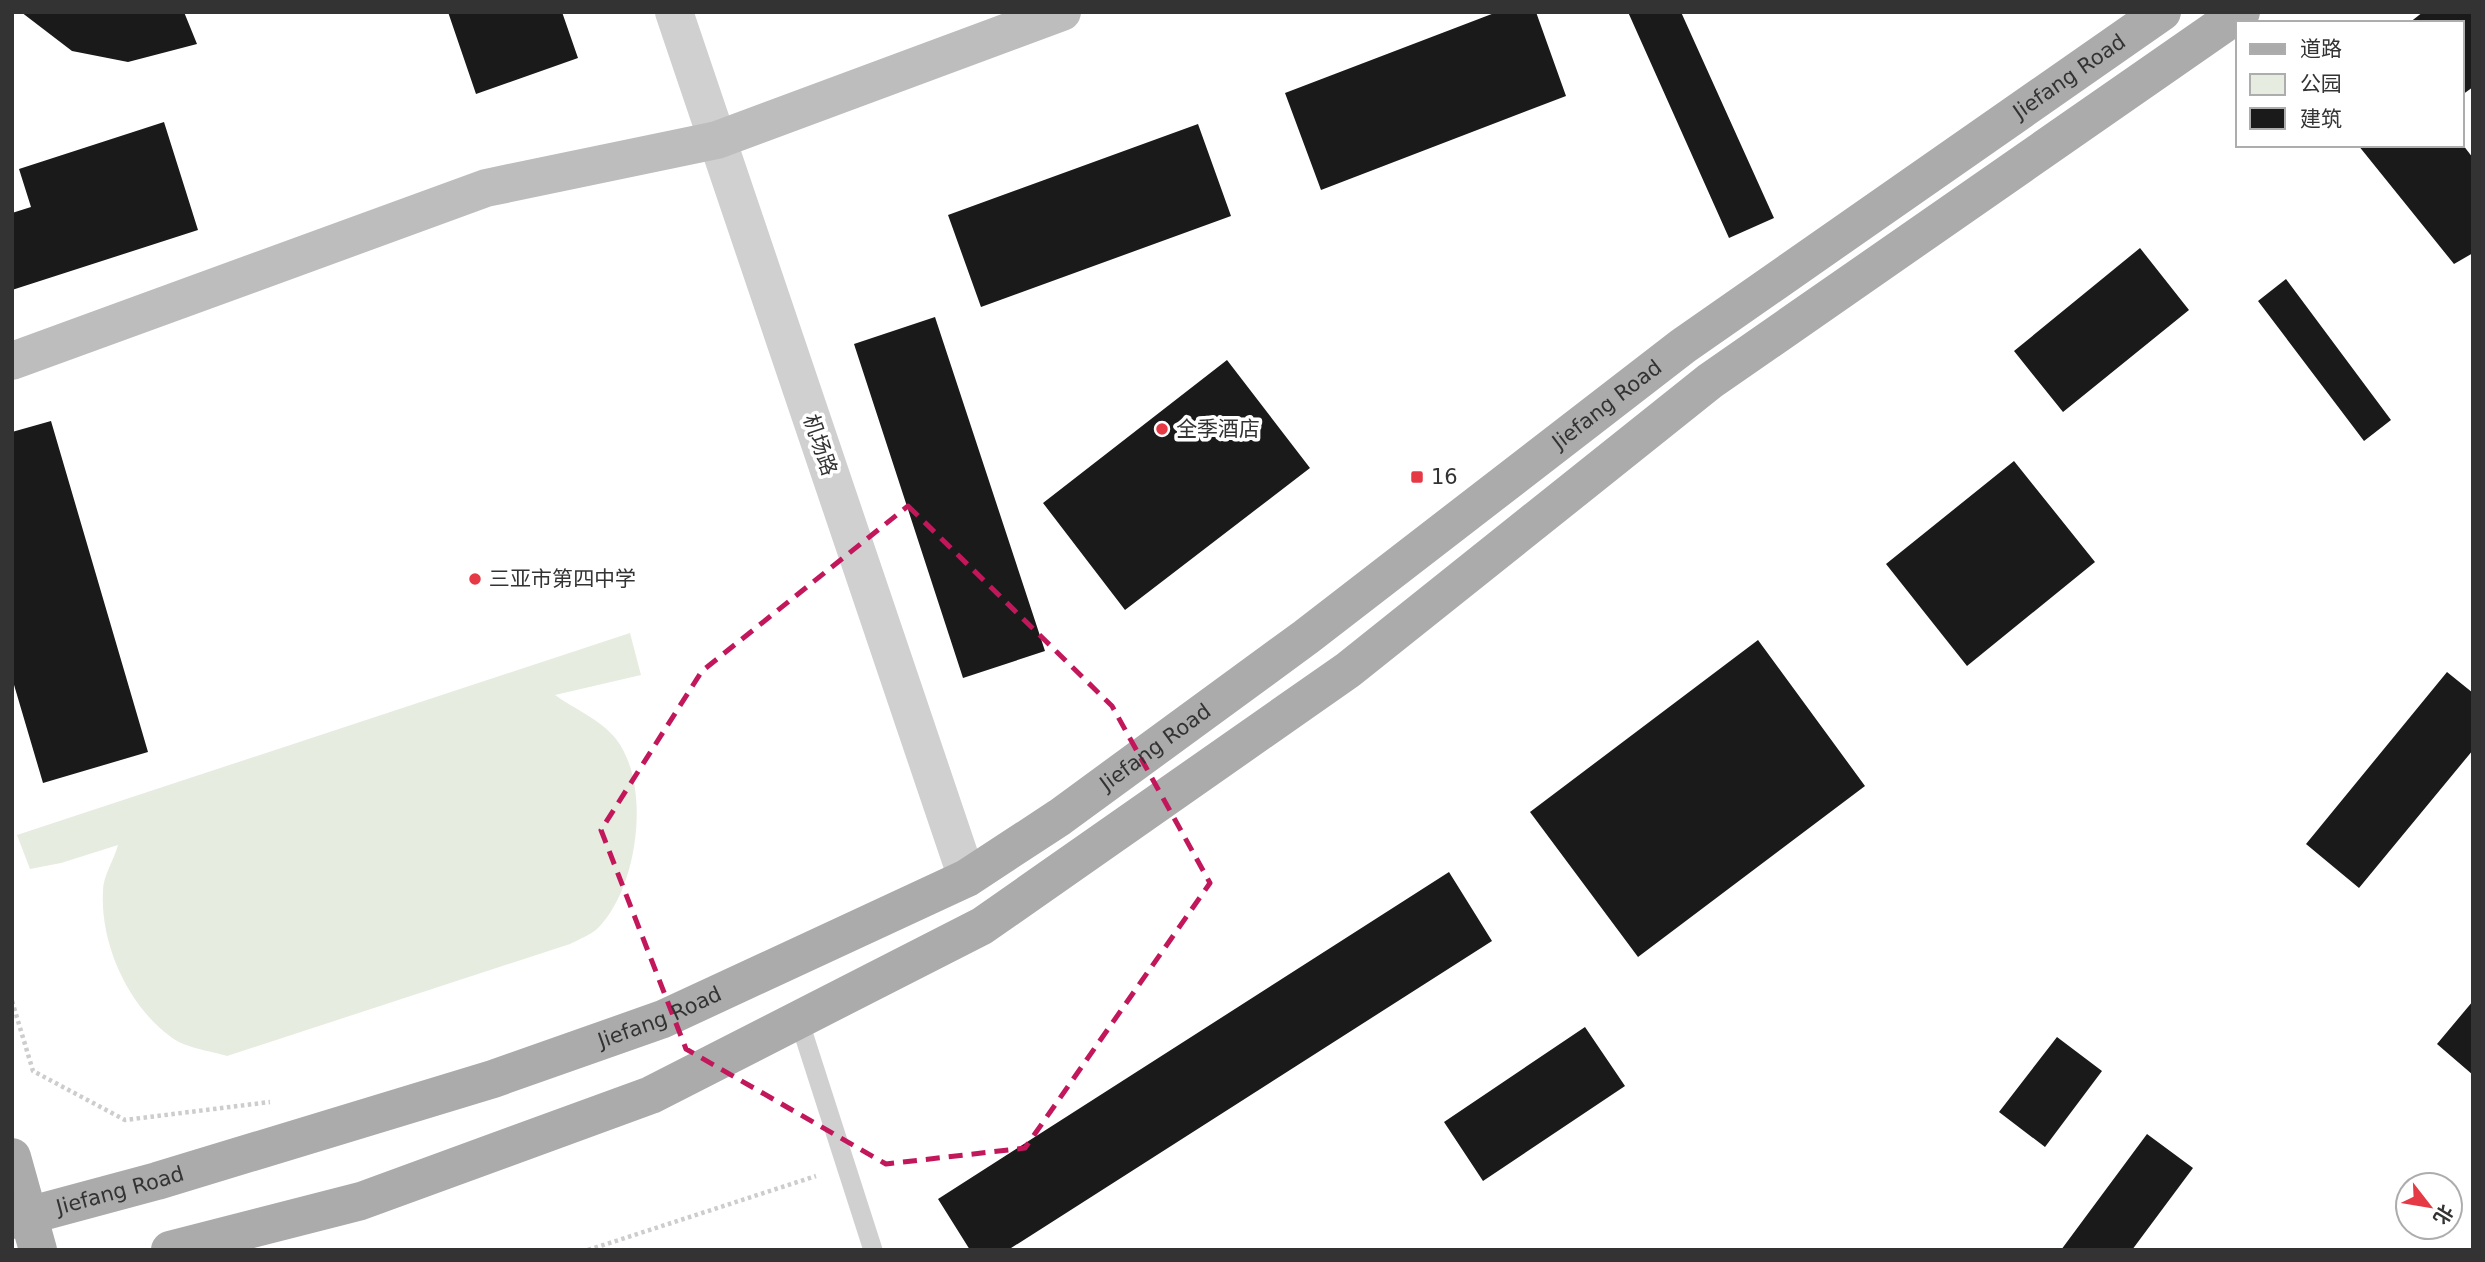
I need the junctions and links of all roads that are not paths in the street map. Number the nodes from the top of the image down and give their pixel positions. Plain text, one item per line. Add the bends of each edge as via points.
1 (674, 12) edge
2 (1062, 12) edge
3 (2162, 12) edge
4 (2241, 12) edge
5 (717, 139) junction
6 (12, 361) edge
7 (967, 878) junction
8 (799, 1020) junction
9 (12, 1157) edge
10 (26, 1229) edge
11 (170, 1250) edge
12 (873, 1250) edge

1 - 5 street, 机场路
2 - 5 street
3 - 7 main road, Jiefang Road via 1683,346 1306,638 1060,817
4 - 8 main road via 1710,381 1348,670 1005,910
5 - 6 street via 485,188
5 - 7 street, 机场路
7 - 10 main road, Jiefang Road via 663,1019 493,1079
8 - 11 main road via 626,1105 361,1201
8 - 12 lane
9 - 10 main road

